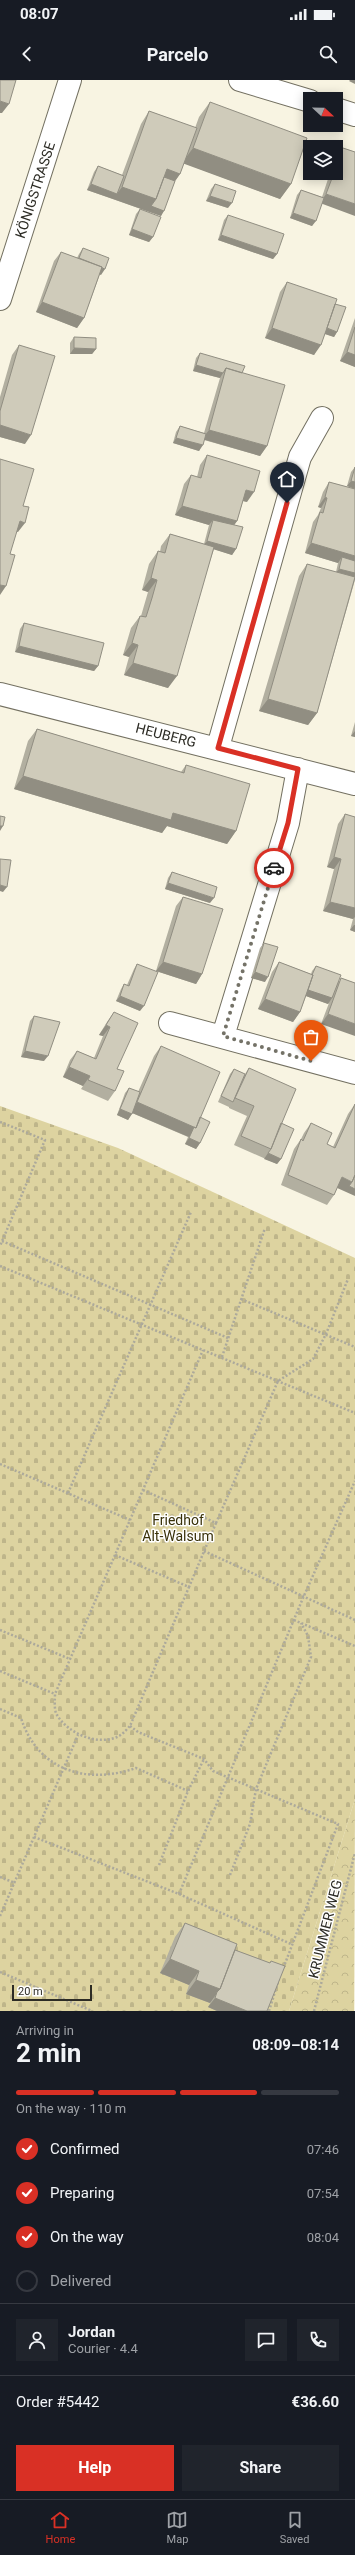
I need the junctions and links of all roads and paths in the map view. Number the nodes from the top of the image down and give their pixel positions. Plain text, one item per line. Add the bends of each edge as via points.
1 (70, 80) edge
2 (240, 80) edge
3 (303, 99) edge
4 (343, 112) edge
5 (355, 116) edge
6 (0, 300) edge
7 (322, 418) dead end
8 (0, 694) edge
9 (218, 748) junction
10 (298, 769) junction
11 (355, 784) edge
12 (170, 1023) dead end
13 (223, 1036) junction
14 (355, 1074) edge
15 (0, 1122) edge
16 (191, 1212) dead end
17 (265, 1228) dead end
18 (2, 1241) junction
19 (0, 1246) edge
20 (0, 1266) edge
21 (348, 1279) dead end
22 (241, 1299) junction
23 (151, 1305) junction
24 (142, 1324) junction
25 (326, 1334) junction
26 (228, 1338) junction
27 (355, 1347) edge
28 (204, 1350) junction
29 (222, 1357) junction
30 (278, 1381) junction
31 (355, 1413) edge
32 (0, 1464) edge
33 (355, 1481) edge
34 (143, 1490) junction
35 (68, 1493) junction
36 (130, 1520) junction
37 (216, 1523) junction
38 (204, 1551) junction
39 (115, 1554) junction
40 (189, 1587) junction
41 (303, 1598) junction
42 (294, 1620) junction
43 (355, 1620) edge
44 (301, 1623) junction
45 (0, 1630) edge
46 (355, 1646) edge
47 (70, 1659) junction
48 (0, 1670) edge
49 (55, 1694) junction
50 (0, 1709) edge
51 (130, 1726) junction
52 (78, 1735) junction
53 (204, 1759) junction
54 (64, 1768) junction
55 (230, 1778) junction
56 (256, 1789) junction
57 (188, 1791) junction
58 (34, 1837) junction
59 (355, 1853) edge
60 (159, 1865) dead end
61 (230, 1876) dead end
62 (0, 1877) edge
63 (15, 1883) junction
64 (179, 1894) junction
65 (0, 1916) edge
66 (291, 1944) junction
67 (0, 1972) edge
68 (92, 2011) edge
69 (269, 2011) edge
70 (314, 2011) edge

1 - 6 street, KÖNIGSTRASSE
2 - 3 street
4 - 5 street
7 - 9 street via 300,457
8 - 9 street, HEUBERG
9 - 10 street, HEUBERG
10 - 11 street, HEUBERG
10 - 13 street via 288,823
12 - 13 street
13 - 14 street
15 - 18 path via 45,1140
16 - 23 path
17 - 22 path
18 - 19 path
18 - 23 path
20 - 24 path
21 - 25 path
22 - 25 path
22 - 26 path
23 - 24 path
23 - 26 path
24 - 28 path
24 - 35 path
25 - 27 path
25 - 30 path via 313,1359
26 - 29 path
28 - 29 path
28 - 34 path
29 - 30 path
30 - 31 path
30 - 37 path
32 - 35 path
33 - 41 path
34 - 36 path
34 - 37 path
35 - 36 path
36 - 39 path
37 - 38 path
38 - 40 path
38 - 41 path
39 - 40 path
39 - 47 path
40 - 51 path
41 - 42 path
41 - 43 path
42 - 44 path
42 - 55 path
44 - 46 path
44 - 56 path via 308,1636 310,1657
45 - 47 path
47 - 49 path
48 - 49 path
49 - 52 path via 56,1712
50 - 54 path via 21,1718 26,1736 40,1752
51 - 52 path via 119,1736 104,1740
51 - 53 path via 138,1732
52 - 54 path
53 - 55 path via 213,1771
53 - 57 path
54 - 57 path via 93,1776 115,1776 136,1768
54 - 58 path
55 - 56 path
55 - 64 path
56 - 61 path via 250,1824
56 - 66 path via 338,1824
57 - 60 path
58 - 63 path
58 - 64 path
59 - 70 path, KRUMMER WEG
62 - 63 path
63 - 65 path
64 - 66 path
66 - 69 path
67 - 68 path

